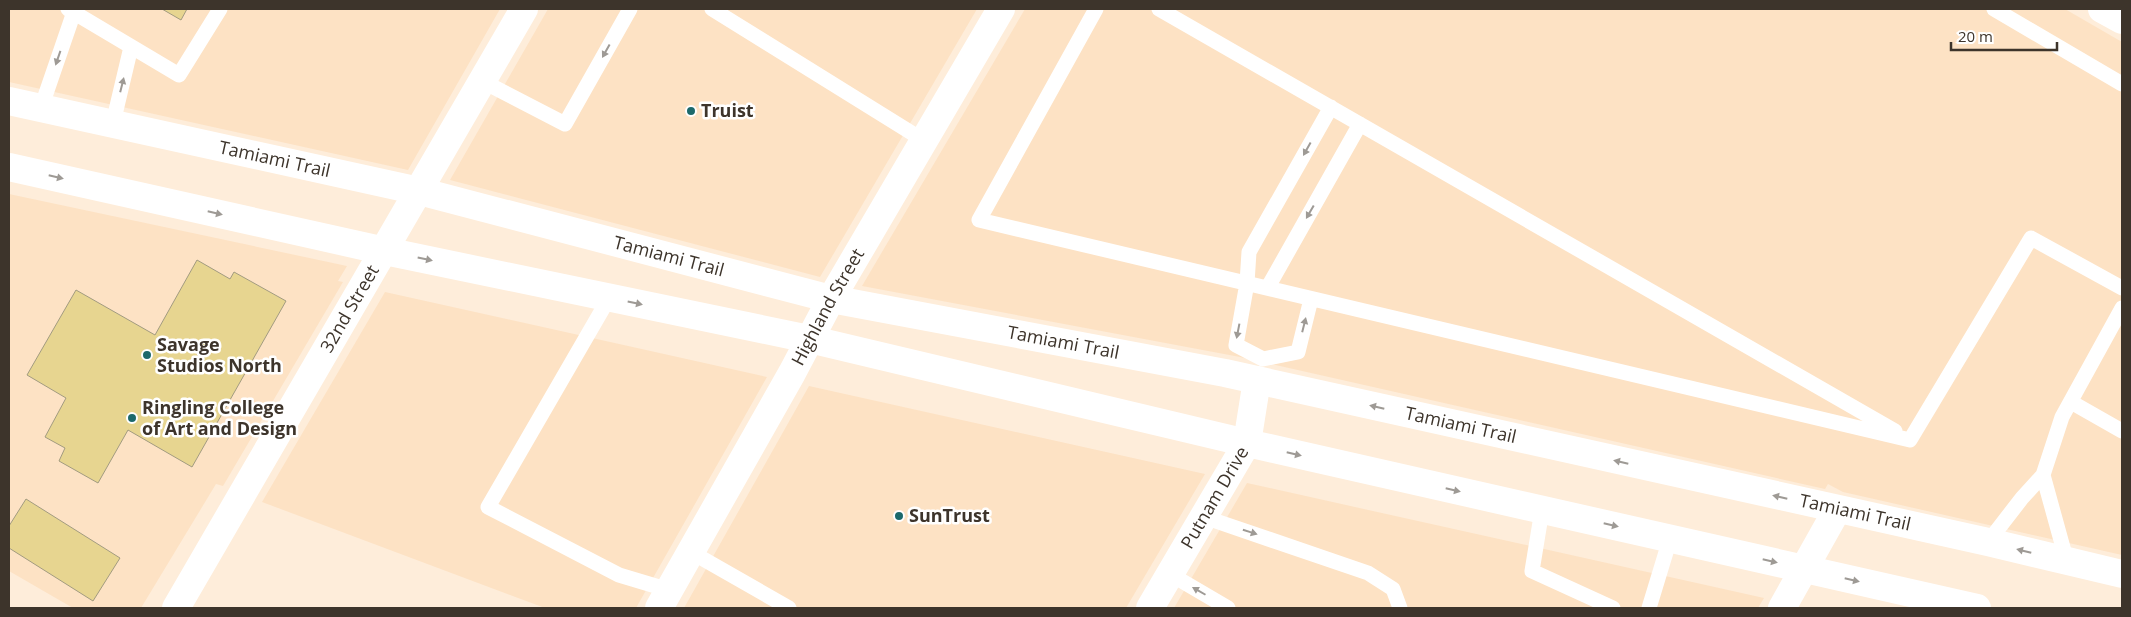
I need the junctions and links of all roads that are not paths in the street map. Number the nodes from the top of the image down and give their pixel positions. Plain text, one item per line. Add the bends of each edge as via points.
1 (220, 9) edge
2 (524, 9) edge
3 (630, 9) edge
4 (712, 9) edge
5 (1001, 9) edge
6 (1096, 9) edge
7 (1159, 9) edge
8 (1994, 9) edge
9 (2102, 9) edge
10 (71, 10) edge
11 (2122, 20) edge
12 (131, 47) junction
13 (482, 81) junction
14 (2122, 84) edge
15 (9, 101) edge
16 (1331, 107) junction
17 (42, 108) junction
18 (113, 123) junction
19 (1360, 124) junction
20 (923, 140) junction
21 (9, 167) edge
22 (420, 191) junction
23 (385, 251) junction
24 (1247, 283) junction
25 (1268, 287) junction
26 (2122, 288) edge
27 (609, 298) junction
28 (1311, 298) junction
29 (831, 300) junction
30 (2122, 308) edge
31 (809, 339) junction
32 (1260, 370) junction
33 (2070, 402) junction
34 (2122, 431) edge
35 (1910, 440) junction
36 (1247, 443) junction
37 (2043, 475) junction
38 (1542, 510) junction
39 (1837, 510) junction
40 (1204, 517) junction
41 (1670, 538) junction
42 (1988, 542) junction
43 (691, 552) junction
44 (2067, 562) junction
45 (1804, 569) junction
46 (1170, 574) junction
47 (2122, 574) edge
48 (664, 599) edge
49 (176, 608) edge
50 (788, 608) edge
51 (1150, 608) edge
52 (1228, 608) edge
53 (1400, 608) edge
54 (1613, 608) edge
55 (1649, 608) edge
56 (1782, 608) edge
57 (1977, 608) edge

1 - 12 lane via 179,75
2 - 13 main road, 32nd Street
3 -> 13 lane via 565,124
4 - 20 lane
5 - 20 main road, Highland Street
6 - 24 lane via 979,220
7 - 16 lane
8 - 14 lane
9 - 11 main road
10 - 12 lane
10 -> 17 lane
18 -> 12 lane
13 - 22 main road, 32nd Street
15 - 17 main road, Tamiami Trail
16 - 19 lane
16 -> 24 lane via 1249,252
17 - 18 main road, Tamiami Trail
18 - 22 main road, Tamiami Trail
19 -> 25 lane
19 - 35 lane
20 - 29 main road, Highland Street
21 -> 23 main road
22 - 23 main road, 32nd Street
22 - 29 main road, Tamiami Trail
23 -> 27 main road
23 - 49 main road, 32nd Street
24 - 25 lane
24 -> 32 lane via 1236,345
25 - 28 lane
26 - 35 lane via 2031,238
27 -> 31 main road
27 - 48 lane via 488,507
32 -> 28 lane via 1298,352
28 - 35 lane
29 - 31 main road, Highland Street
29 - 32 main road, Tamiami Trail
30 - 33 lane
31 - 36 main road
31 - 43 main road, Highland Street
32 - 36 main road, Putnam Drive
39 -> 32 main road, Tamiami Trail
33 - 34 lane
33 - 37 lane
36 -> 38 main road
36 - 40 main road, Putnam Drive
37 - 42 lane
37 - 44 lane
38 -> 41 main road
38 - 54 lane via 1532,570
39 - 42 main road, Tamiami Trail
39 - 45 main road
40 - 46 main road, Putnam Drive
40 -> 53 lane via 1368,573 1393,589
41 -> 45 main road
41 - 55 lane
44 -> 42 main road, Tamiami Trail
43 - 48 main road, Highland Street
43 - 50 lane
44 - 47 main road, Tamiami Trail
45 - 56 main road
45 -> 57 main road
46 - 51 main road, Putnam Drive
52 -> 46 lane

